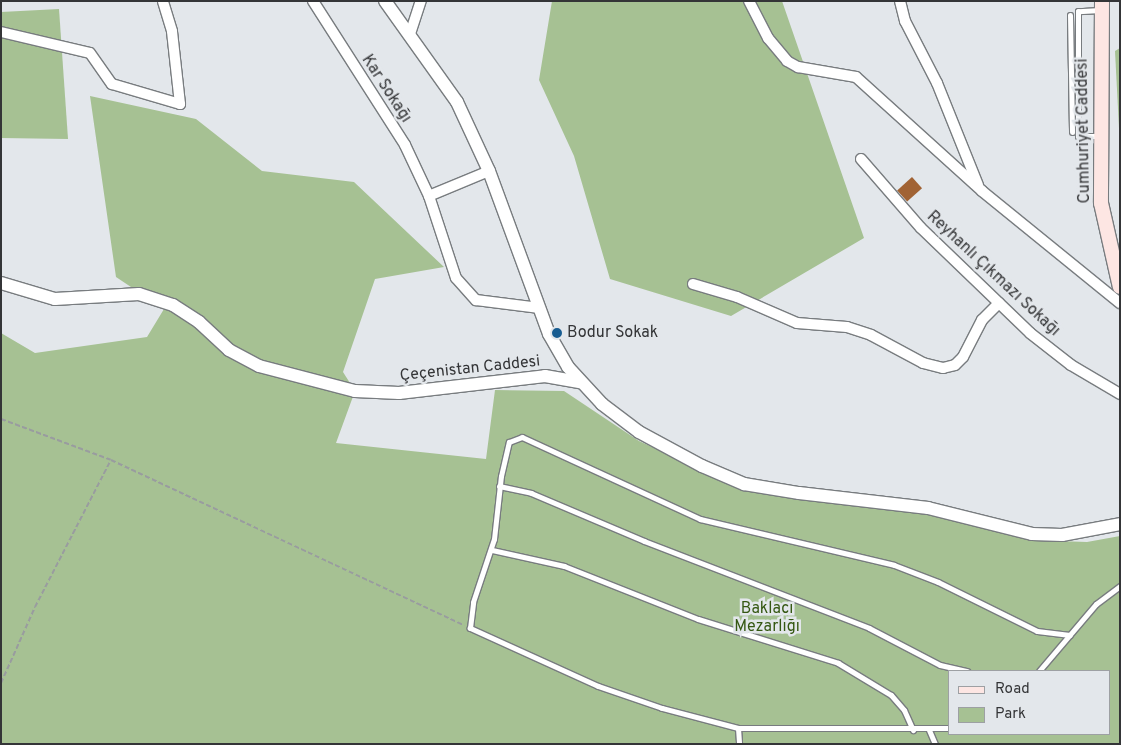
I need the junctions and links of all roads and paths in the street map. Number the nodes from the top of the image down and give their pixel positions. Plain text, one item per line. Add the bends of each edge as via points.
1 (163, 1) edge
2 (313, 1) edge
3 (386, 1) edge
4 (421, 1) edge
5 (749, 1) edge
6 (900, 1) edge
7 (1102, 5) edge
8 (1070, 15) dead end
9 (1, 32) edge
10 (410, 34) junction
11 (1071, 75) junction
12 (1078, 75) junction
13 (1072, 132) dead end
14 (1100, 136) junction
15 (861, 159) dead end
16 (489, 171) junction
17 (980, 188) junction
18 (429, 196) junction
19 (1, 283) edge
20 (693, 284) dead end
21 (1120, 288) edge
22 (999, 303) junction
23 (1120, 303) edge
24 (539, 308) junction
25 (580, 382) junction
26 (1120, 394) edge
27 (1, 419) edge
28 (111, 460) junction
29 (499, 486) junction
30 (1120, 518) edge
31 (1120, 524) edge
32 (1099, 529) junction
33 (492, 550) junction
34 (1120, 586) edge
35 (470, 628) junction
36 (1070, 635) junction
37 (962, 670) edge
38 (1039, 670) edge
39 (1, 683) edge
40 (738, 728) junction
41 (948, 728) edge
42 (913, 730) junction
43 (929, 730) junction
44 (739, 744) edge
45 (934, 744) edge

1 - 9 street via 172,31 180,104 112,84 90,53
2 - 18 street, Kar Sokağı via 405,145
3 - 10 street
4 - 10 street
5 - 17 street via 768,38 787,61 798,68 856,77
6 - 17 street via 905,21 937,82
7 - 12 lane via 1078,11
7 - 14 main road, Cumhuriyet Caddesi
8 - 11 lane
10 - 16 street via 457,102
11 - 12 lane
11 - 13 lane
12 - 14 lane via 1078,136
14 - 21 main road, Cumhuriyet Caddesi via 1101,203
15 - 22 street, Reyhanlı Çıkmazı Sokağı via 921,228
16 - 18 street
16 - 24 street
17 - 23 street
18 - 24 street, Kar Sokağı via 456,278 469,295 476,300
19 - 25 street, Çeçenistan Caddesi via 55,299 139,294 172,305 199,322 229,350 259,366 355,391 399,393 545,376
20 - 22 street via 737,297 797,323 848,327 872,335 922,362 943,368 955,366 963,357 982,320
22 - 26 street, Reyhanlı Çıkmazı Sokağı via 1071,365
24 - 25 street via 549,334
25 - 32 street via 602,404 639,432 702,466 744,484 799,494 928,508 1032,534 1062,535
27 - 28 path
28 - 35 path
28 - 39 path via 35,607
29 - 33 lane
29 - 36 lane via 508,442 522,437 700,519 894,565 938,582 1037,631
29 - 37 lane via 531,493 644,541 869,628 940,665
30 - 32 street
31 - 32 street
33 - 35 lane via 473,602
33 - 42 lane via 564,566 698,619 838,663 891,695 904,710
34 - 36 lane via 1105,595
35 - 40 lane via 598,686 662,708
36 - 38 lane
40 - 42 lane
40 - 44 lane
41 - 43 lane
42 - 43 lane
43 - 45 lane

